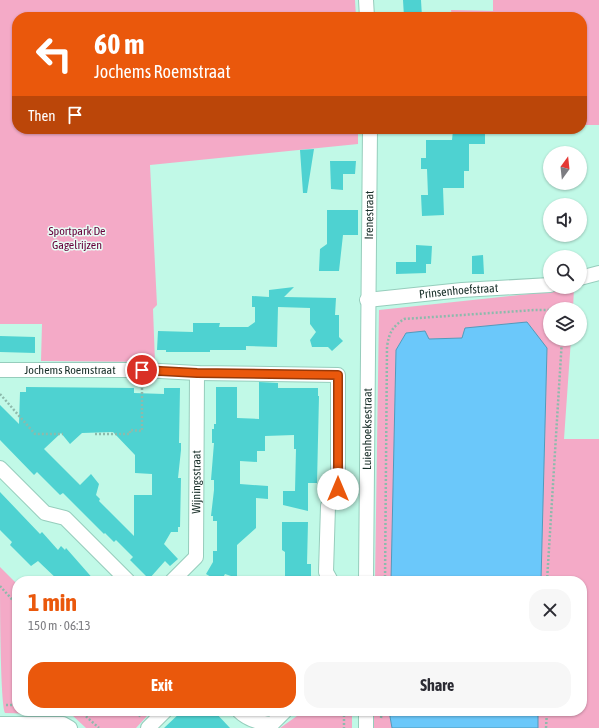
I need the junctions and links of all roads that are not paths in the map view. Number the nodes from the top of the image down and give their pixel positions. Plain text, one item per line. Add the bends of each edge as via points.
1 (366, 0) edge
2 (367, 12) edge
3 (370, 134) edge
4 (599, 273) edge
5 (587, 276) edge
6 (543, 285) edge
7 (367, 300) junction
8 (0, 370) edge
9 (197, 373) junction
10 (1, 472) edge
11 (123, 576) edge
12 (177, 576) edge
13 (328, 576) edge
14 (366, 576) edge
15 (160, 716) edge
16 (246, 716) edge
17 (280, 716) edge
18 (366, 716) edge
19 (0, 724) edge
20 (70, 728) edge
21 (148, 728) edge
22 (366, 728) edge

1 - 2 street
3 - 7 street, Irenestraat
4 - 5 street
6 - 7 street, Prinsenhoefstraat via 462,290
7 - 14 street, Luienhoeksestraat
8 - 9 street, Jochems Roemstraat via 142,370
9 - 12 street, Wijningsstraat via 196,557
9 - 13 street, Jochems Roemstraat via 338,375 338,489 328,506 326,572
10 - 11 street via 45,513 65,518
15 - 21 street
16 - 17 street via 261,723 272,724
18 - 22 street
19 - 20 street via 63,724

